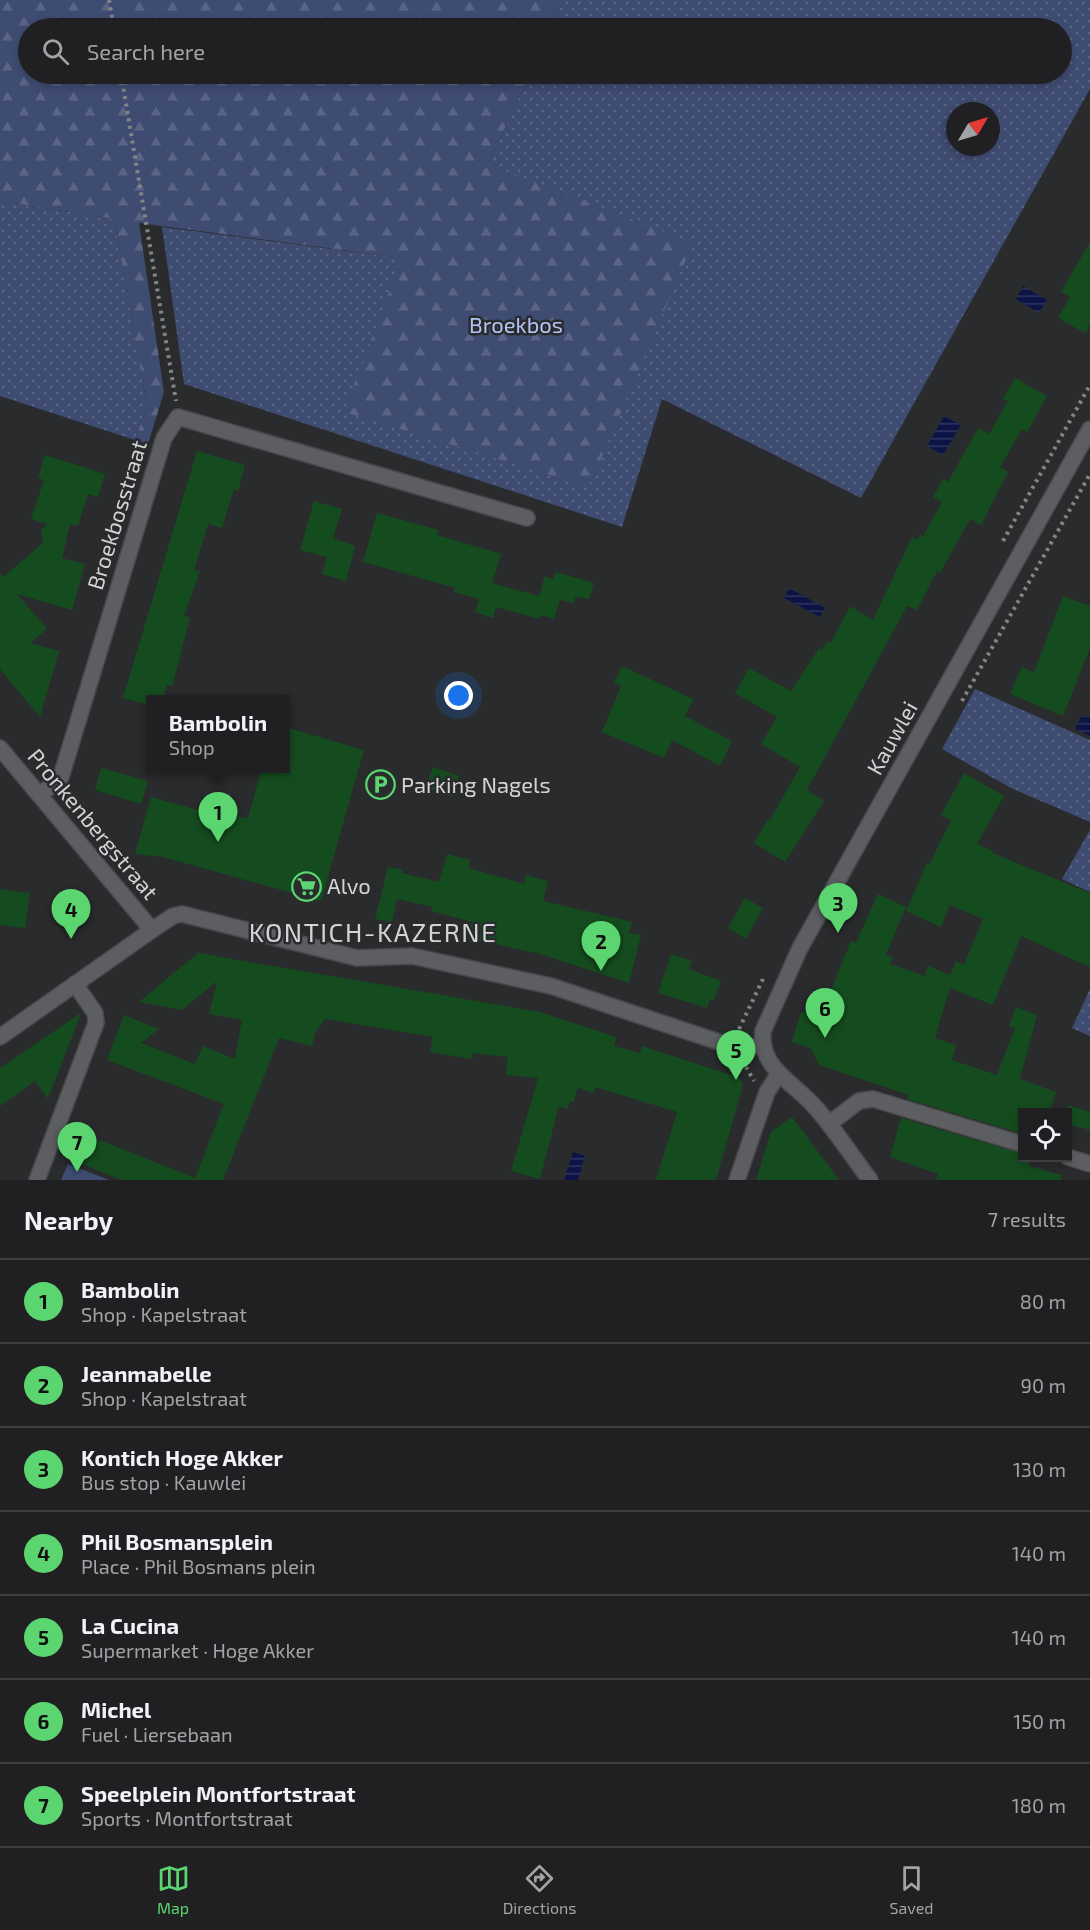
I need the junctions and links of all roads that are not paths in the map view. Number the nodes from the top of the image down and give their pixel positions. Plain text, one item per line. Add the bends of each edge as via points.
1 (1090, 429) edge
2 (527, 518) dead end
3 (0, 748) edge
4 (40, 795) junction
5 (152, 930) junction
6 (75, 984) junction
7 (0, 1037) edge
8 (761, 1045) junction
9 (778, 1075) junction
10 (829, 1124) junction
11 (1018, 1142) edge
12 (1072, 1158) edge
13 (1090, 1164) edge
14 (37, 1180) edge
15 (737, 1180) edge
16 (870, 1180) edge

1 - 8 street, Kauwlei via 801,948 766,1021
2 - 4 street, Broekbosstraat via 178,417 164,438 61,777
3 - 4 street, Pronkenbergstraat
4 - 5 street, Pronkenbergstraat
5 - 6 street
5 - 8 street via 182,914 357,958 412,956 551,986 725,1044 746,1048
6 - 7 street
6 - 14 street via 95,1013 96,1023
8 - 9 street
9 - 10 street
9 - 15 street via 767,1092
10 - 11 street via 859,1101 873,1099
10 - 16 street
12 - 13 street

